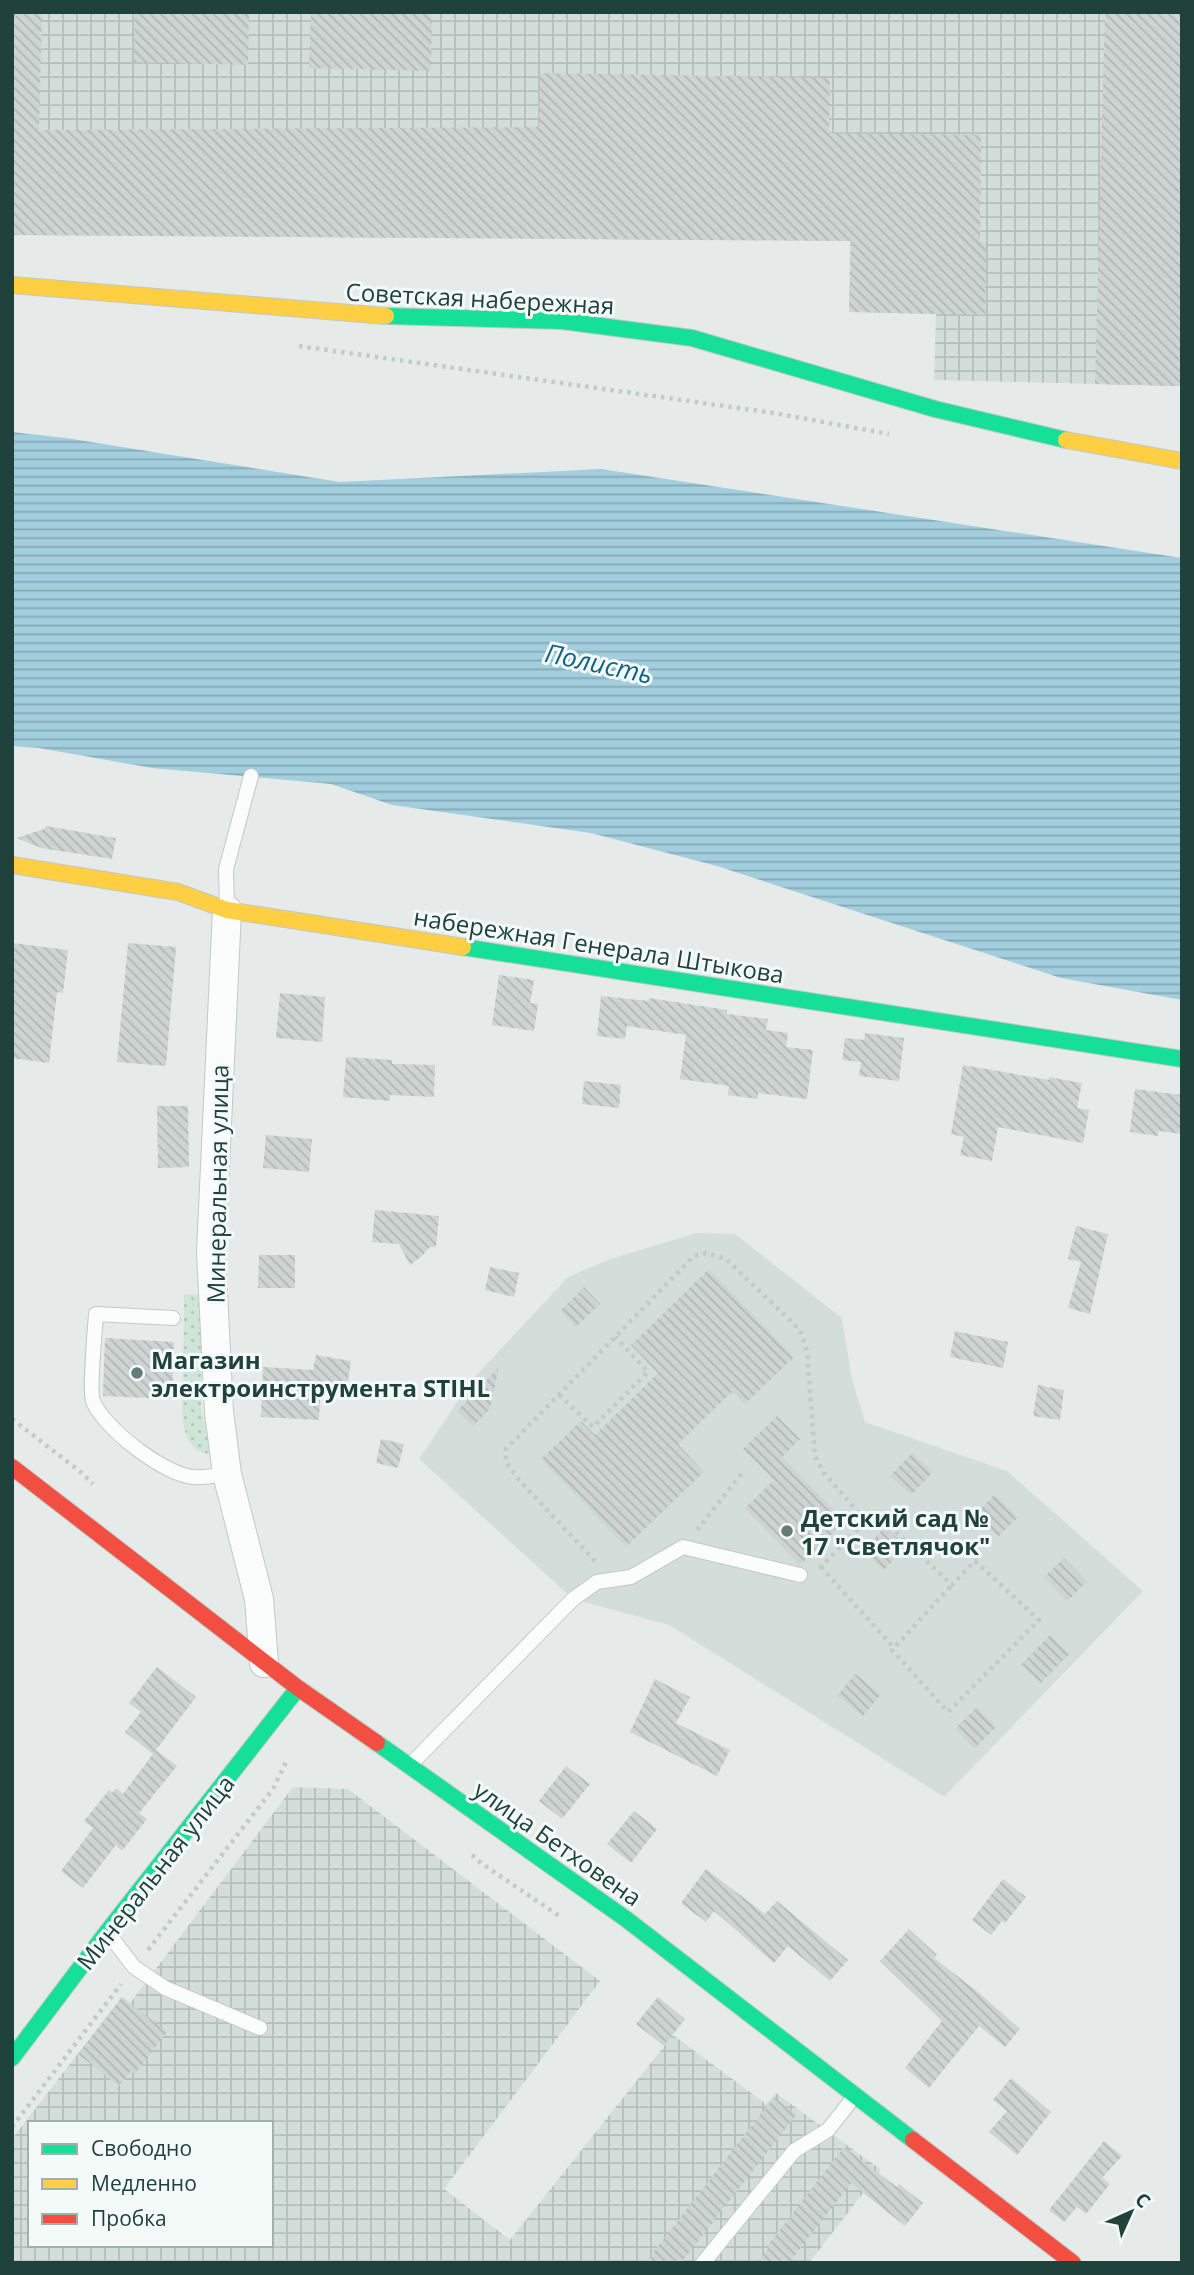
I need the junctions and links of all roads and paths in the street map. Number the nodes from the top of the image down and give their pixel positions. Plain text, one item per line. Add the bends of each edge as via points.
1 (12, 285) edge
2 (294, 346) dead end
3 (893, 434) dead end
4 (1182, 461) edge
5 (251, 776) dead end
6 (12, 865) edge
7 (227, 910) junction
8 (1182, 1059) edge
9 (173, 1318) dead end
10 (615, 1337) junction
11 (559, 1395) junction
12 (12, 1467) edge
13 (743, 1472) dead end
14 (227, 1474) junction
15 (866, 1521) junction
16 (683, 1547) junction
17 (821, 1567) junction
18 (800, 1575) joint
19 (613, 1580) junction
20 (952, 1584) junction
21 (894, 1647) junction
22 (264, 1663) junction
23 (298, 1688) junction
24 (292, 1750) dead end
25 (409, 1766) junction
26 (107, 1932) junction
27 (134, 1968) junction
28 (260, 2028) dead end
29 (12, 2058) edge
30 (856, 2095) junction
31 (12, 2127) edge
32 (703, 2263) edge
33 (1073, 2263) edge

1 - 4 street, Советская набережная via 372,316 562,321 692,338 935,409 1053,438
2 - 3 path
5 - 7 lane via 226,869
6 - 7 street, набережная Генерала Штыкова via 178,892
7 - 8 street, набережная Генерала Штыкова
7 - 14 street, Минеральная улица via 211,1252 219,1412
9 - 14 lane via 96,1314 92,1400 111,1426 166,1468 193,1478
10 - 11 path
10 - 11 path via 648,1372 593,1427
10 - 15 path via 694,1256 706,1253 726,1259 800,1330 807,1351 815,1456
11 - 19 path via 506,1450 506,1462
12 - 22 street, улица Бетховена
13 - 16 path
14 - 22 street, Минеральная улица via 259,1599
15 - 17 path
15 - 20 path via 884,1521
16 - 18 lane
16 - 19 lane via 631,1577
17 - 18 path
17 - 21 path
19 - 25 lane via 597,1582 573,1599
20 - 21 path
20 - 21 path via 975,1561 1039,1620 948,1712
22 - 23 street, улица Бетховена
23 - 25 street, улица Бетховена
23 - 26 street, Минеральная улица
24 - 27 path via 273,1789
25 - 30 street, улица Бетховена via 626,1919
26 - 27 lane
26 - 29 street, Минеральная улица
27 - 28 lane via 165,1988
27 - 31 path
30 - 32 lane via 828,2130 794,2151
30 - 33 street, улица Бетховена

